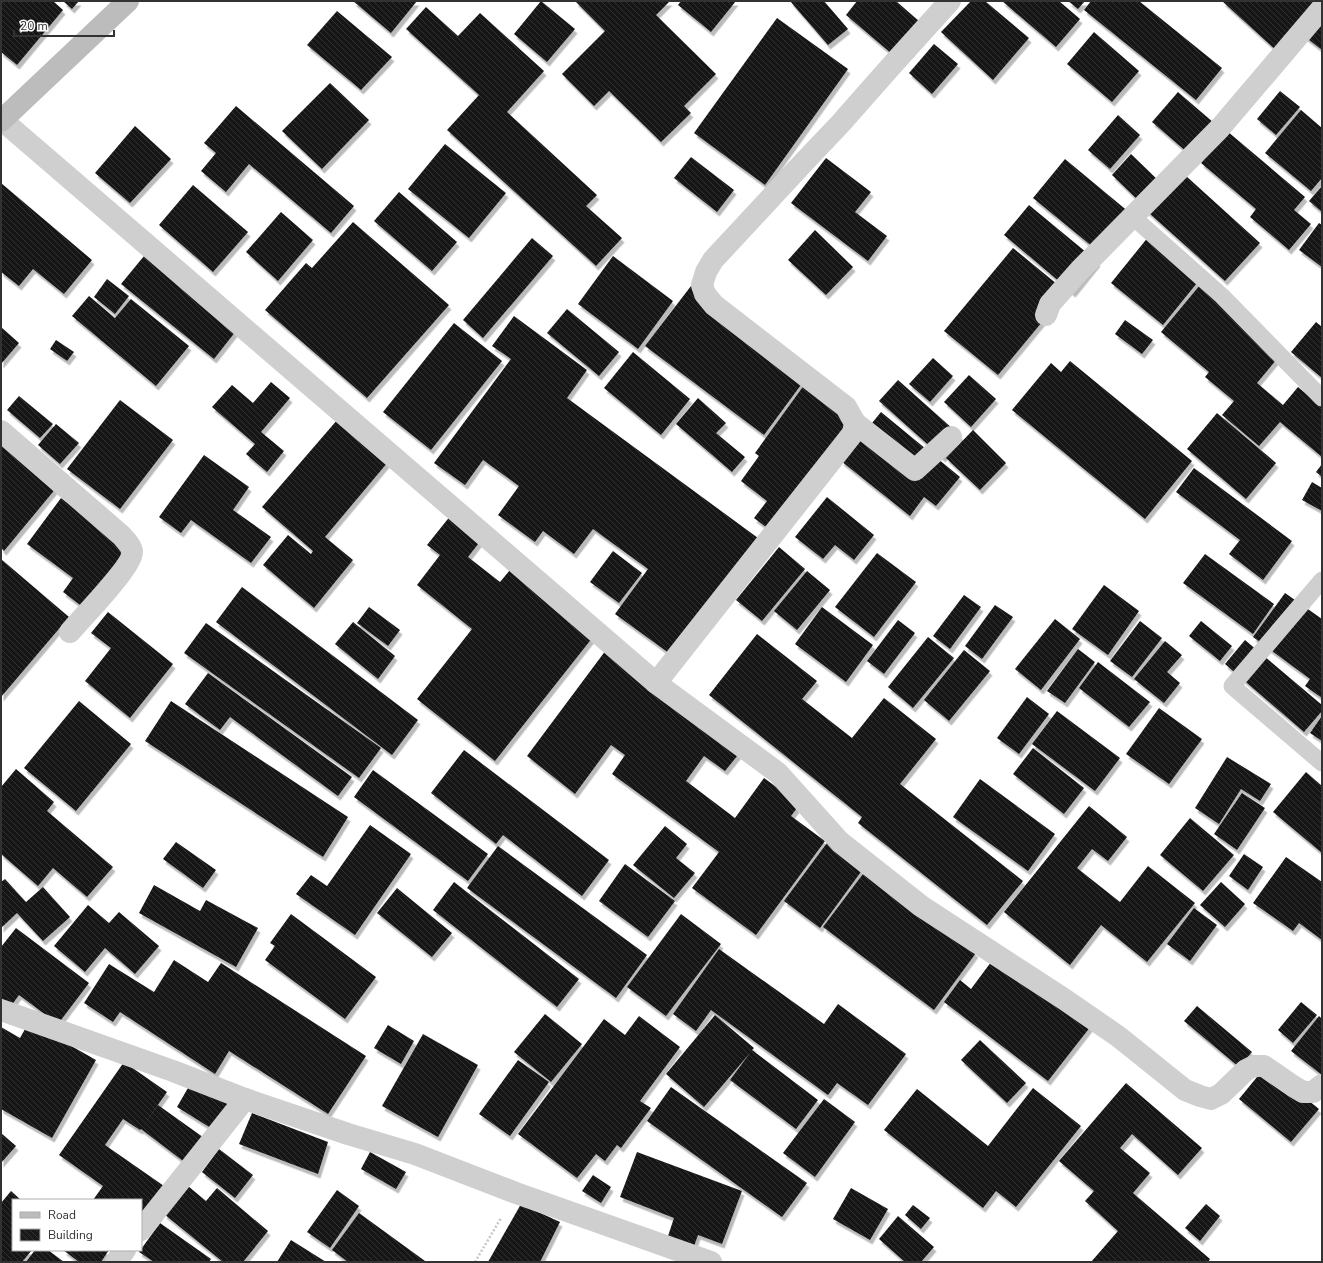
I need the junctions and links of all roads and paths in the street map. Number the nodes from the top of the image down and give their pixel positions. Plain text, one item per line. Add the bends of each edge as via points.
1 (128, 1) edge
2 (950, 1) edge
3 (1322, 8) edge
4 (1, 120) edge
5 (1133, 217) junction
6 (1046, 315) dead end
7 (1322, 398) edge
8 (855, 423) junction
9 (1, 431) edge
10 (951, 437) dead end
11 (1322, 580) edge
12 (70, 632) dead end
13 (656, 683) junction
14 (1322, 763) edge
15 (1, 1010) edge
16 (1322, 1085) edge
17 (245, 1099) junction
18 (516, 1193) junction
19 (142, 1229) edge
20 (124, 1251) edge
21 (116, 1262) edge
22 (476, 1262) edge
23 (711, 1262) edge

1 - 4 street
2 - 8 street via 842,123 713,260 702,285 705,294 714,305 846,407
3 - 5 street via 1220,128
4 - 13 street
5 - 6 street via 1050,304
5 - 7 lane via 1222,296
8 - 10 street via 915,470
8 - 13 street via 853,433
9 - 12 street via 130,545 130,560
11 - 14 lane via 1232,686
13 - 16 street via 778,773 840,842 921,906 1119,1037 1185,1090 1211,1099 1221,1094 1246,1070 1254,1066 1264,1066 1303,1092 1313,1092
15 - 17 street via 173,1070
17 - 18 street via 415,1154
17 - 19 street
18 - 22 path
18 - 23 street
20 - 21 street

